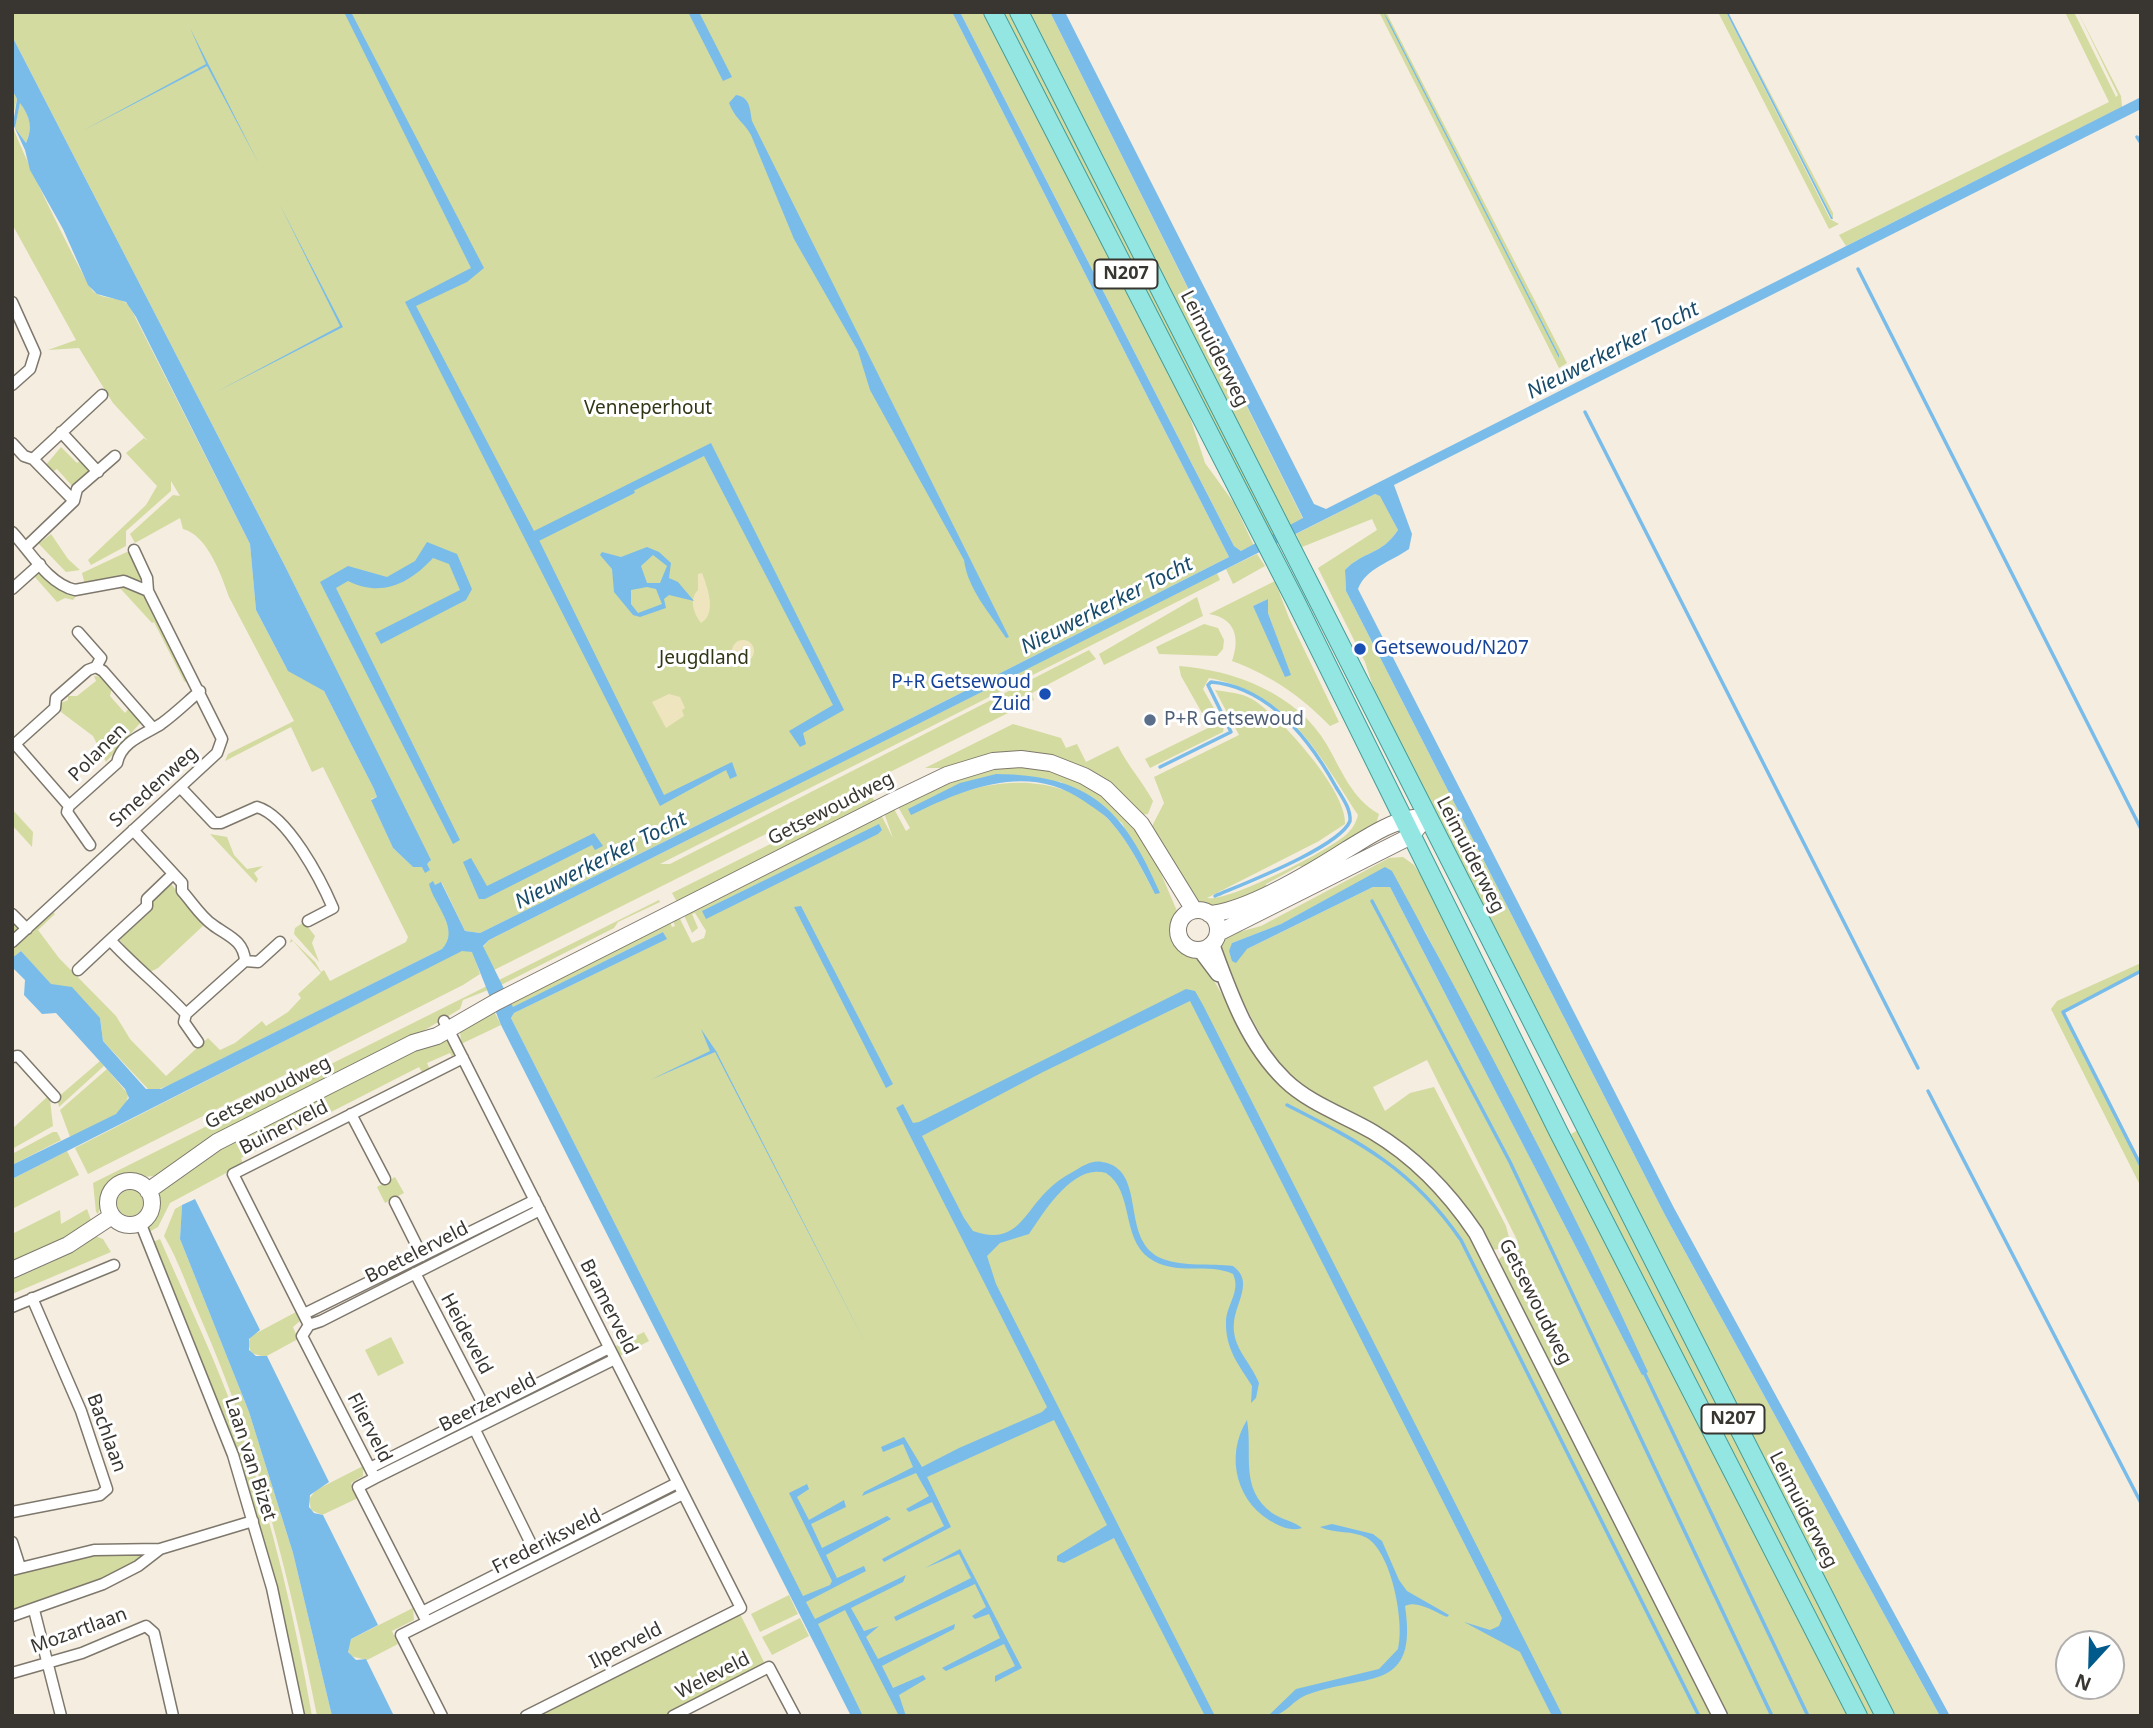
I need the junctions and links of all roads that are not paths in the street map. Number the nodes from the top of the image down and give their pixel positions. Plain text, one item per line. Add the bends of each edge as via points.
1 (993, 12) edge
2 (1019, 12) edge
3 (13, 305) edge
4 (12, 386) edge
5 (102, 396) dead end
6 (61, 432) junction
7 (12, 443) edge
8 (115, 456) dead end
9 (33, 458) junction
10 (98, 472) junction
11 (74, 501) junction
12 (12, 531) edge
13 (26, 547) junction
14 (134, 550) dead end
15 (40, 564) junction
16 (12, 589) edge
17 (148, 591) junction
18 (78, 632) dead end
19 (96, 667) junction
20 (200, 691) junction
21 (152, 727) junction
22 (180, 788) junction
23 (274, 803) dead end
24 (69, 806) junction
25 (263, 808) junction
26 (1427, 816) junction
27 (1402, 820) junction
28 (133, 830) junction
29 (1410, 836) junction
30 (90, 845) dead end
31 (173, 874) junction
32 (12, 914) edge
33 (1196, 914) junction
34 (308, 921) dead end
35 (27, 929) junction
36 (110, 940) junction
37 (12, 942) edge
38 (280, 942) dead end
39 (1210, 942) junction
40 (245, 961) junction
41 (78, 970) dead end
42 (186, 1014) junction
43 (446, 1025) junction
44 (198, 1042) dead end
45 (12, 1057) edge
46 (463, 1058) junction
47 (55, 1097) dead end
48 (351, 1114) junction
49 (233, 1174) joint
50 (385, 1179) dead end
51 (148, 1191) junction
52 (395, 1202) dead end
53 (537, 1205) junction
54 (112, 1216) junction
55 (141, 1222) junction
56 (422, 1256) junction
57 (114, 1265) dead end
58 (12, 1270) edge
59 (415, 1273) junction
60 (32, 1298) junction
61 (12, 1307) edge
62 (304, 1314) junction
63 (309, 1325) junction
64 (609, 1348) junction
65 (615, 1359) junction
66 (486, 1410) junction
67 (475, 1430) junction
68 (373, 1473) junction
69 (677, 1483) junction
70 (683, 1494) junction
71 (12, 1512) edge
72 (253, 1521) junction
73 (12, 1542) edge
74 (160, 1549) junction
75 (536, 1554) junction
76 (16, 1568) edge
77 (741, 1608) joint
78 (34, 1610) junction
79 (12, 1616) edge
80 (425, 1617) junction
81 (49, 1662) junction
82 (12, 1672) edge
83 (61, 1716) edge
84 (173, 1716) edge
85 (299, 1716) edge
86 (442, 1716) edge
87 (526, 1716) edge
88 (673, 1716) edge
89 (795, 1716) edge
90 (1720, 1716) edge
91 (1858, 1716) edge
92 (1885, 1716) edge

1 - 27 main road, N207 via 1295,600
2 - 26 main road, Leimuiderweg / N207
3 - 4 street via 35,354 30,369
5 - 6 street
6 - 9 street
6 - 10 street
7 - 9 street via 24,456
8 - 10 street
9 - 11 street
10 - 11 street via 77,489
11 - 13 street
12 - 13 street
13 - 15 street
14 - 17 street, Smedenweg via 148,578
15 - 16 street
15 - 17 street via 67,589 124,581
17 - 20 street, Smedenweg
18 - 19 street, Polanen via 101,658
19 - 21 street, Polanen
19 - 24 street, Polanen via 56,698 55,708 15,744
20 - 21 street, Polanen
20 - 22 street, Smedenweg via 222,745
21 - 24 street, Polanen
22 - 25 street via 216,824 246,810
22 - 28 street, Smedenweg
23 - 25 street
24 - 30 street, Polanen via 67,812
25 - 34 street via 310,859 333,908
26 - 27 main road
26 - 29 main road
26 - 92 main road, Leimuiderweg / N207
27 - 29 main road, N207
27 - 33 main road via 1272,891 1222,912
28 - 31 street
28 - 35 street, Smedenweg
29 - 39 main road
29 - 91 main road, N207
31 - 36 street
31 - 40 street via 206,918 245,952
32 - 35 street
33 - 39 main road via 1216,922
33 - 39 main road via 1178,929 1181,940 1188,947
33 - 43 main road, Getsewoudweg via 1132,813 1098,783 1045,762 982,763 893,801
35 - 37 street, Smedenweg
36 - 41 street
36 - 42 street
38 - 40 street via 258,962
39 - 90 street, Getsewoudweg via 1253,1039 1275,1070 1302,1094 1405,1155 1442,1190 1476,1233
40 - 42 street
42 - 44 street via 184,1022
43 - 46 street, Bramerveld
43 - 51 main road, Getsewoudweg via 217,1142
45 - 47 street via 18,1056
46 - 48 street, Buinerveld
46 - 53 street, Bramerveld
48 - 49 street, Buinerveld
48 - 50 street, Buinerveld
49 - 62 street, Flierveld
51 - 54 main road via 138,1182 117,1185 108,1203
51 - 55 main road via 151,1208
52 - 56 street
53 - 56 street, Boetelerveld
53 - 59 street, Boetelerveld
53 - 64 street, Bramerveld
54 - 55 main road via 128,1225
54 - 58 main road via 68,1245
55 - 72 street, Laan van Bizet via 215,1406
56 - 62 street, Boetelerveld
57 - 60 street
59 - 63 street, Boetelerveld
59 - 66 street, Heideveld
60 - 61 street
60 - 71 street, Bachlaan via 80,1410 107,1489 100,1495
62 - 63 street, Flierveld
63 - 68 street, Flierveld via 302,1336
64 - 65 street, Bramerveld
64 - 66 street, Beerzerveld
65 - 67 street, Beerzerveld
65 - 69 street, Bramerveld
66 - 68 street, Beerzerveld
67 - 68 street, Beerzerveld
67 - 75 street
68 - 80 street, Flierveld via 358,1487
69 - 70 street, Bramerveld
69 - 75 street, Frederiksveld
70 - 77 street, Bramerveld
70 - 80 street, Frederiksveld
72 - 74 street
72 - 85 street, Laan van Bizet via 275,1599
73 - 76 street
74 - 76 street via 94,1550
74 - 78 street via 123,1575
75 - 80 street, Frederiksveld
77 - 87 street, Ilperveld
78 - 79 street
78 - 81 street
80 - 86 street via 401,1635
81 - 82 street, Mozartlaan
81 - 83 street
81 - 84 street, Mozartlaan via 139,1628 151,1628
88 - 89 street, Weleveld via 769,1667

